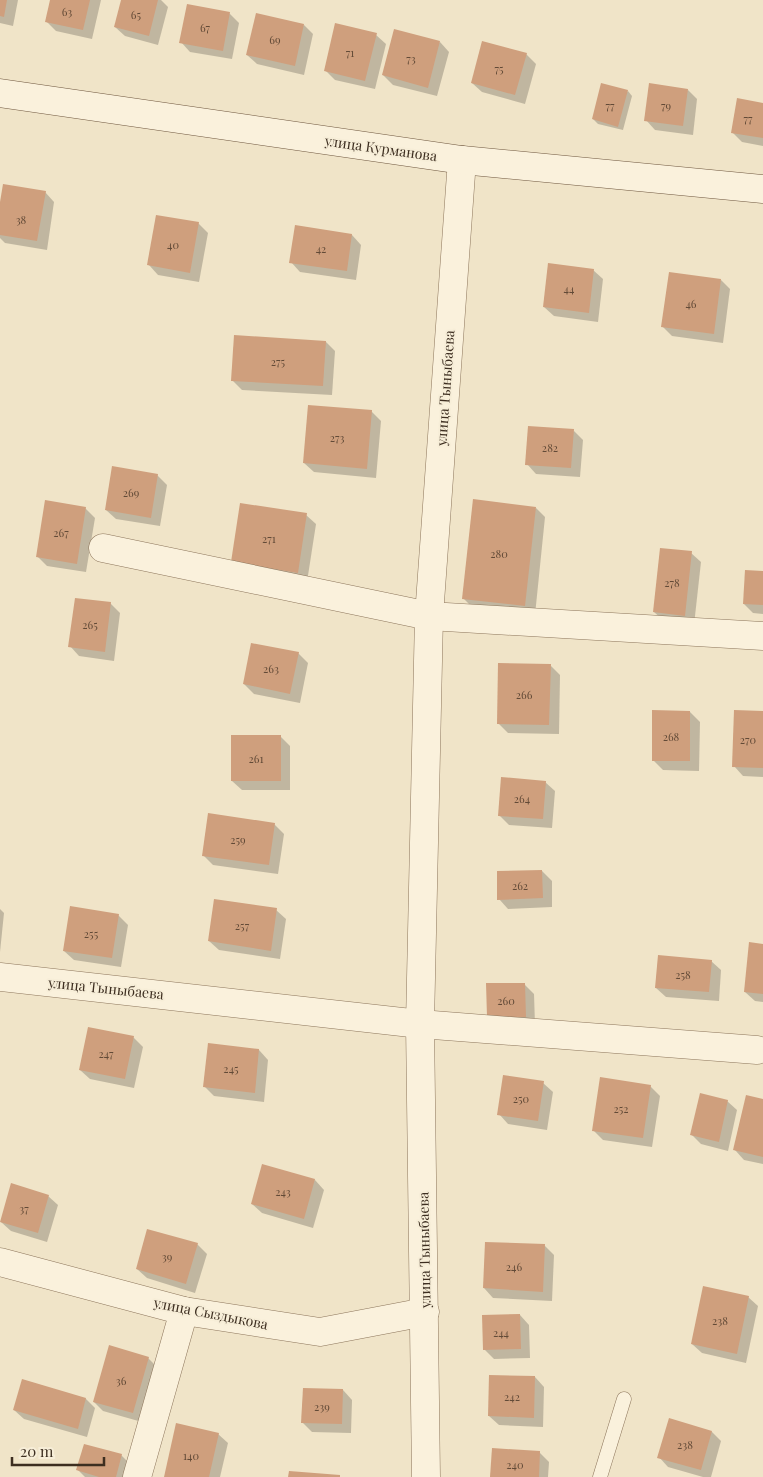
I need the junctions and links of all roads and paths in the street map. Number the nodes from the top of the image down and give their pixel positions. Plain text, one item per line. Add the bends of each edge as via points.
1 (0, 93) edge
2 (462, 160) junction
3 (763, 189) edge
4 (103, 548) dead end
5 (429, 616) junction
6 (763, 636) edge
7 (0, 976) edge
8 (420, 1024) junction
9 (757, 1050) dead end
10 (0, 1262) edge
11 (184, 1310) junction
12 (425, 1312) junction
13 (624, 1399) dead end
14 (138, 1477) edge
15 (426, 1477) edge
16 (600, 1477) edge

1 - 2 street, улица Курманова
2 - 3 street, улица Курманова
2 - 5 street, улица Тыныбаева
4 - 5 street
5 - 6 street
5 - 8 street, улица Тыныбаева
7 - 8 street, улица Тыныбаева
8 - 9 street, улица Тыныбаева
8 - 12 street, улица Тыныбаева
10 - 11 street, улица Сыздыкова
11 - 12 street, улица Сыздыкова via 320,1332
11 - 14 street
12 - 15 street, улица Тыныбаева
13 - 16 lane

